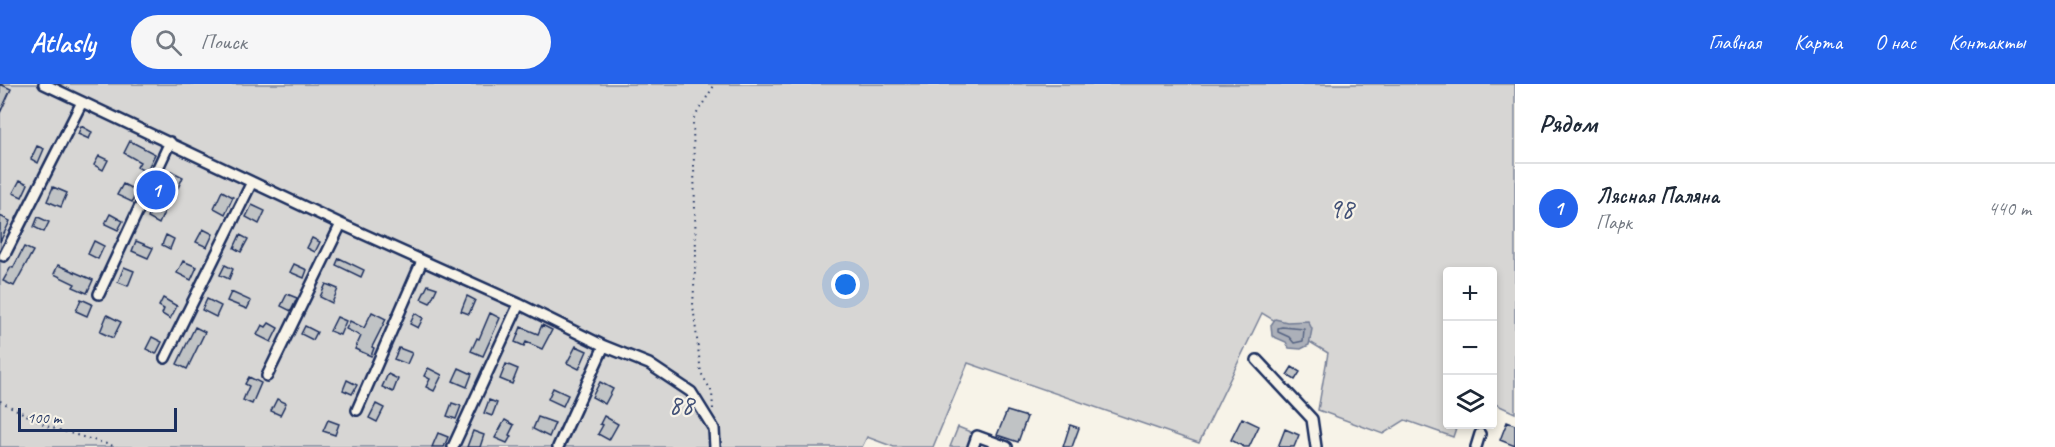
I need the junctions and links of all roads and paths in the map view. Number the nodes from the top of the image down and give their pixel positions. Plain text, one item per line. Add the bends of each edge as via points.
1 (44, 84) edge
2 (716, 84) edge
3 (82, 102) junction
4 (170, 142) junction
5 (252, 182) junction
6 (341, 224) junction
7 (4, 255) dead end
8 (422, 261) junction
9 (99, 294) dead end
10 (519, 304) junction
11 (604, 346) junction
12 (165, 358) dead end
13 (1257, 360) dead end
14 (267, 376) dead end
15 (0, 401) edge
16 (357, 410) dead end
17 (714, 429) junction
18 (1480, 434) dead end
19 (117, 447) edge
20 (453, 447) edge
21 (558, 447) edge
22 (715, 447) edge
23 (973, 447) edge
24 (1007, 447) edge
25 (1316, 447) edge
26 (1476, 447) edge

1 - 3 street
2 - 17 path via 693,124 693,305 701,374 712,392
3 - 4 street
3 - 7 street
4 - 5 street
4 - 9 street
5 - 6 street
5 - 12 street
6 - 8 street
6 - 14 street
8 - 10 street
8 - 16 street
10 - 11 street
10 - 20 street
11 - 17 street via 648,364 691,392
11 - 21 street
13 - 25 street via 1312,419
15 - 19 path via 50,426
17 - 22 street
18 - 26 street
23 - 24 street via 977,436

